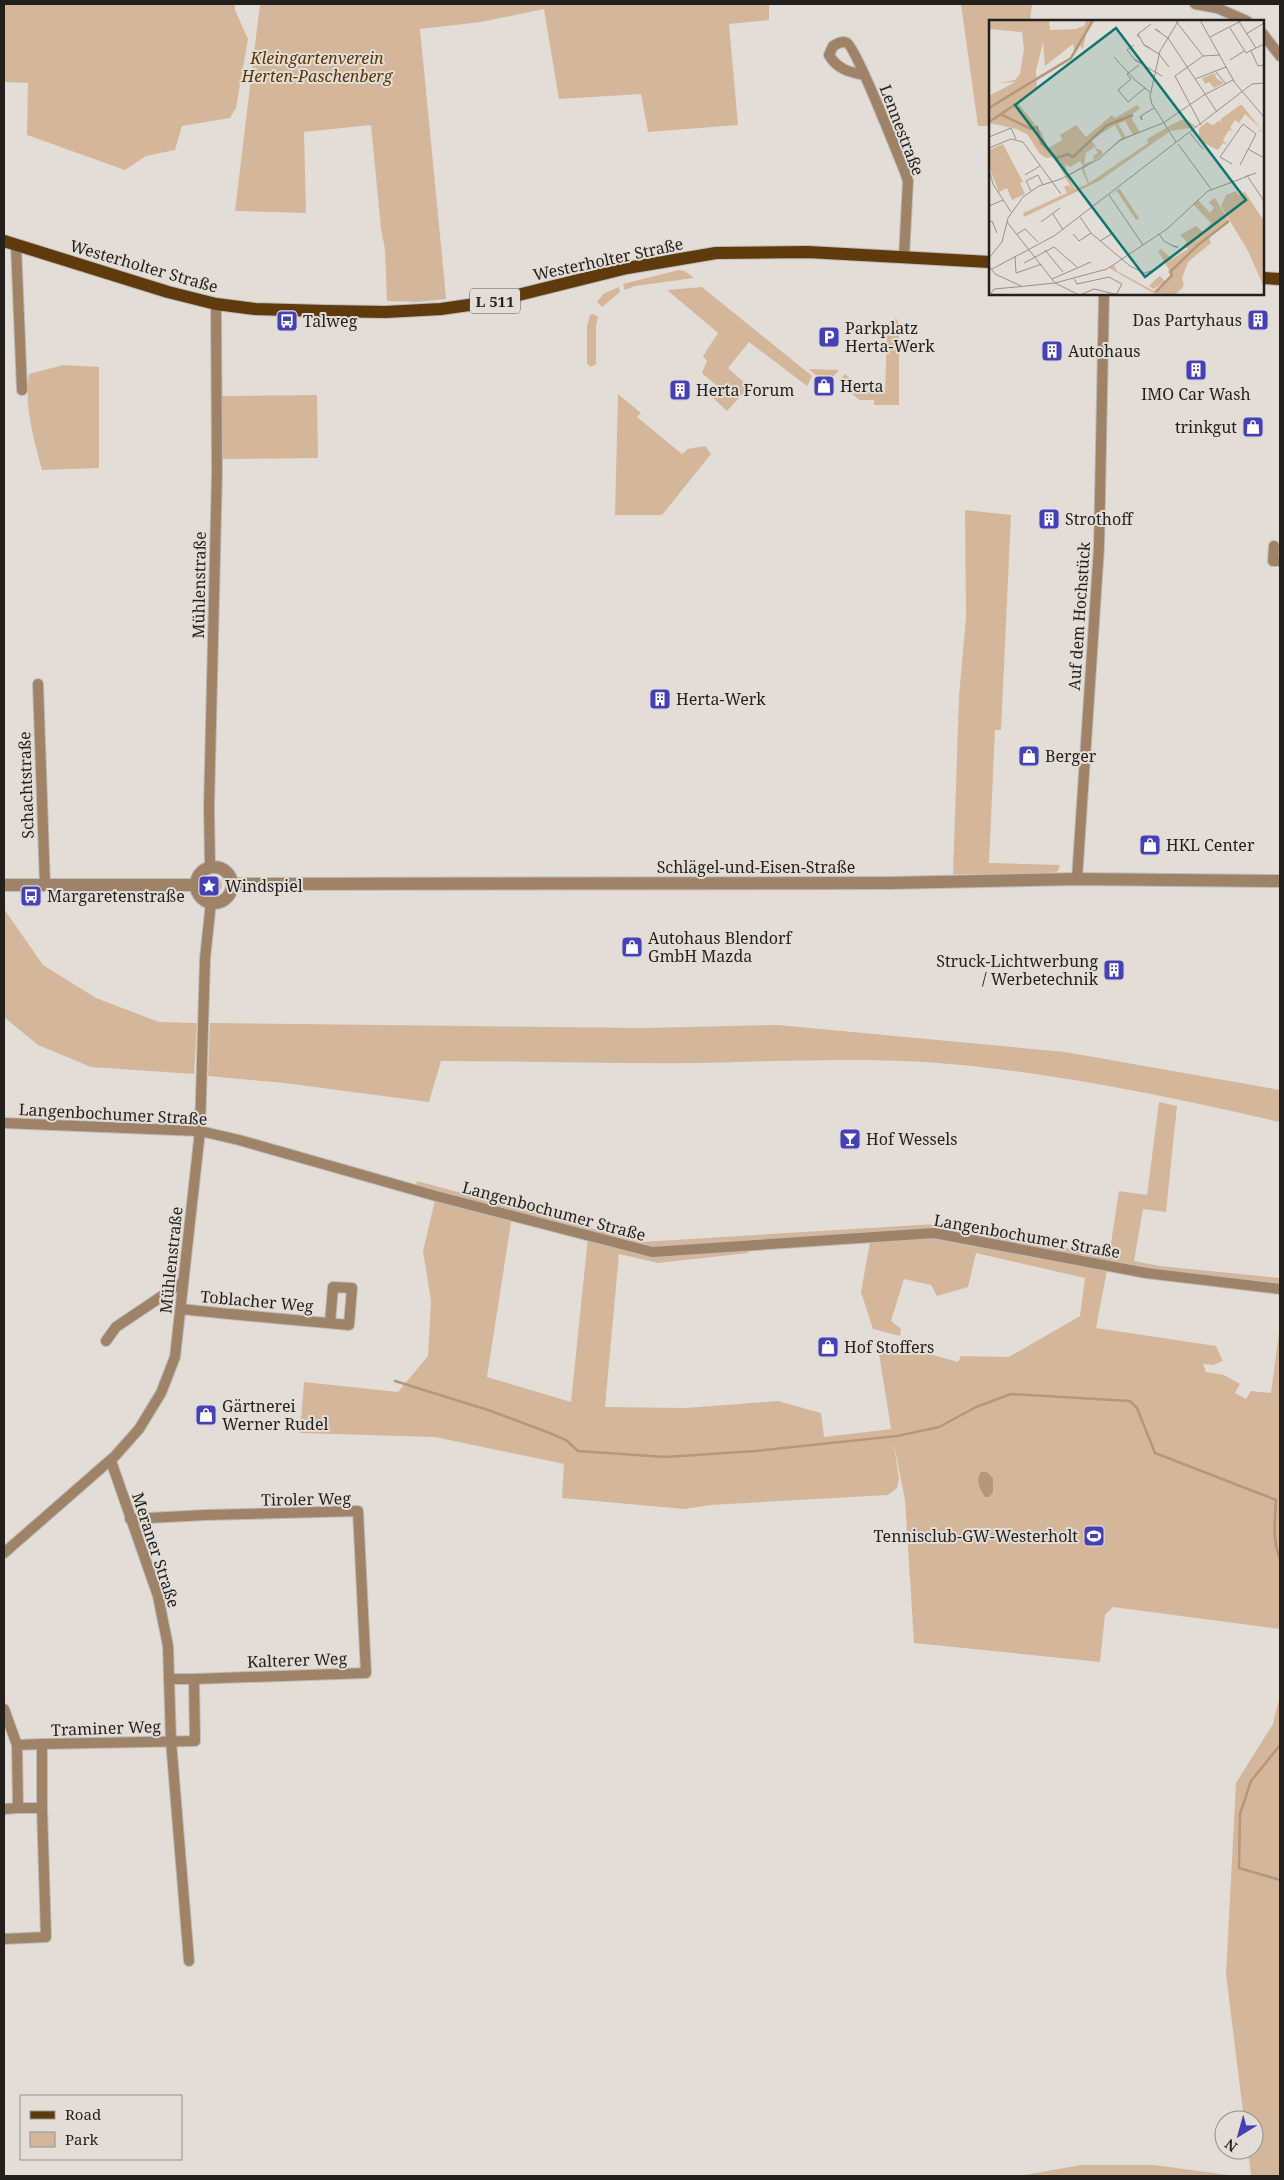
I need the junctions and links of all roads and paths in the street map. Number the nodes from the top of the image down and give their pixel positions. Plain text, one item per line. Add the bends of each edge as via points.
1 (1195, 4) edge
2 (1245, 20) edge
3 (1264, 35) edge
4 (1280, 56) edge
5 (864, 75) dead end
6 (4, 241) edge
7 (16, 244) junction
8 (904, 257) junction
9 (989, 262) edge
10 (1264, 278) edge
11 (1280, 279) edge
12 (1104, 295) edge
13 (216, 304) junction
14 (22, 390) dead end
15 (1274, 546) dead end
16 (1280, 562) edge
17 (38, 684) dead end
18 (210, 867) junction
19 (1077, 879) junction
20 (1280, 881) edge
21 (232, 884) junction
22 (4, 885) edge
23 (45, 885) junction
24 (195, 885) junction
25 (211, 902) junction
26 (4, 1123) edge
27 (200, 1130) junction
28 (184, 1282) junction
29 (1280, 1289) edge
30 (181, 1309) junction
31 (330, 1323) dead end
32 (106, 1341) dead end
33 (111, 1461) junction
34 (130, 1519) junction
35 (4, 1553) edge
36 (364, 1637) joint
37 (169, 1679) junction
38 (194, 1679) junction
39 (4, 1709) edge
40 (171, 1741) junction
41 (42, 1744) junction
42 (16, 1745) junction
43 (18, 1808) junction
44 (42, 1808) junction
45 (4, 1809) edge
46 (4, 1939) edge
47 (189, 1961) dead end

1 - 2 street via 1217,8
3 - 4 street
5 - 8 street, Lennestraße via 908,181
6 - 7 main road, Westerholter Straße / L 511
7 - 13 main road, Westerholter Straße / L 511
7 - 14 street
8 - 9 main road, Westerholter Straße / L 511
8 - 13 main road, Westerholter Straße / L 511 via 808,252 716,253 627,268 490,302 441,309 326,311 255,309
10 - 11 main road
12 - 19 street, Auf dem Hochstück via 1099,547
13 - 18 street, Mühlenstraße via 217,472
15 - 16 street via 1274,561
17 - 23 street, Schachtstraße
18 - 21 street via 225,871
18 - 24 street via 199,874
19 - 20 street, Schlägel-und-Eisen-Straße
19 - 21 street, Schlägel-und-Eisen-Straße via 872,883
21 - 25 street via 225,899
22 - 23 street
23 - 24 street
24 - 25 street via 201,897
25 - 27 street, Mühlenstraße
26 - 27 street, Langenbochumer Straße
27 - 28 street, Mühlenstraße
27 - 29 street, Langenbochumer Straße via 652,1252 934,1233 1146,1273
28 - 30 street, Mühlenstraße
28 - 32 street via 116,1328
30 - 31 street, Toblacher Weg
30 - 33 street, Mühlenstraße via 175,1357 161,1392 138,1429
33 - 34 street, Meraner Straße
33 - 35 street, Mühlenstraße
34 - 36 street, Tiroler Weg via 358,1511
34 - 37 street, Meraner Straße via 158,1596 168,1646
36 - 38 street, Kalterer Weg via 366,1673
37 - 38 street
37 - 40 street, Meraner Straße
38 - 40 street via 195,1740
39 - 42 street
40 - 41 street, Traminer Weg
40 - 47 street, Meraner Straße
41 - 42 street, Traminer Weg
41 - 44 street
42 - 43 street
43 - 44 street
43 - 45 street
44 - 46 street via 46,1937

